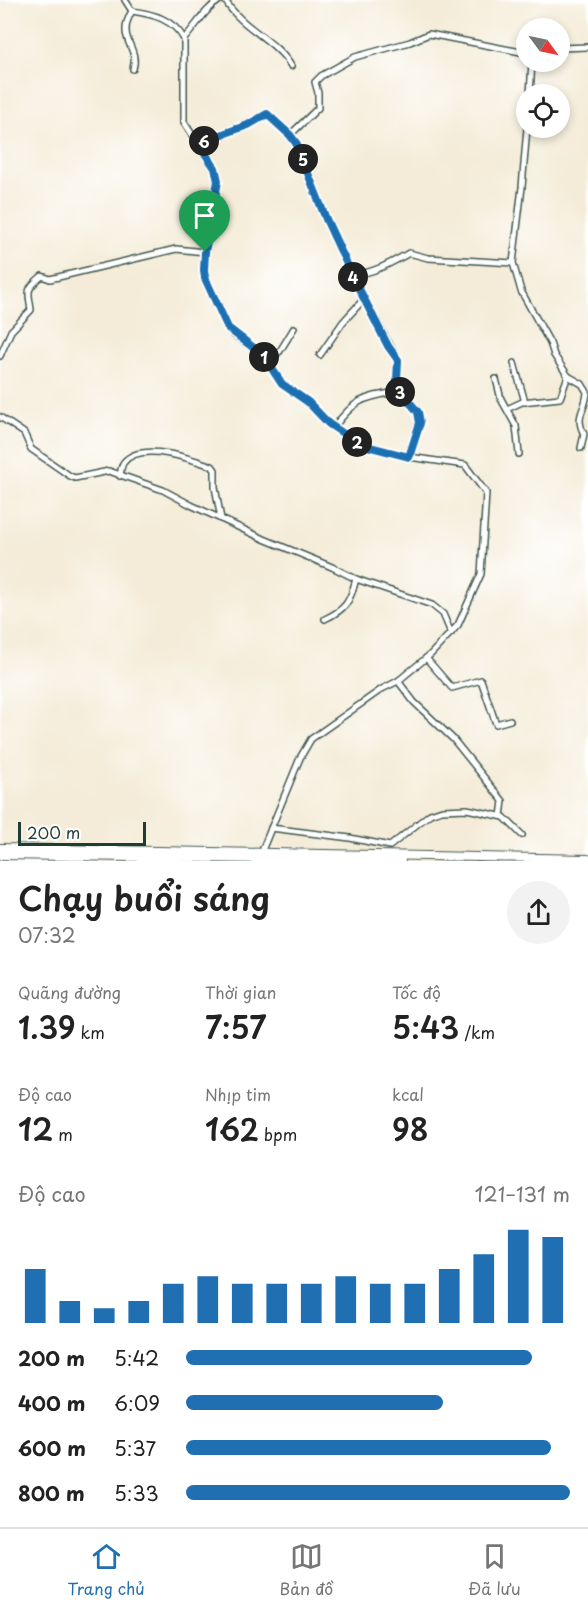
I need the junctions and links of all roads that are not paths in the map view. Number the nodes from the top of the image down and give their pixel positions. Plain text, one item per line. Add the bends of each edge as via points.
1 (125, 0) edge
2 (220, 0) edge
3 (225, 0) edge
4 (132, 11) junction
5 (184, 39) junction
6 (588, 47) edge
7 (570, 48) edge
8 (516, 51) edge
9 (291, 66) dead end
10 (133, 69) dead end
11 (290, 135) junction
12 (526, 138) edge
13 (198, 143) junction
14 (205, 252) junction
15 (513, 262) junction
16 (352, 275) junction
17 (364, 299) junction
18 (294, 328) dead end
19 (320, 355) dead end
20 (0, 356) edge
21 (268, 362) junction
22 (514, 363) dead end
23 (568, 376) junction
24 (496, 379) dead end
25 (400, 391) junction
26 (525, 402) junction
27 (507, 410) junction
28 (0, 417) edge
29 (334, 427) junction
30 (586, 433) edge
31 (581, 448) dead end
32 (519, 454) dead end
33 (409, 457) junction
34 (120, 476) junction
35 (221, 519) junction
36 (356, 579) junction
37 (325, 619) dead end
38 (451, 633) junction
39 (426, 658) junction
40 (398, 681) junction
41 (510, 720) dead end
42 (501, 816) junction
43 (271, 828) junction
44 (522, 835) dead end
45 (0, 848) edge
46 (263, 848) dead end
47 (0, 855) edge
48 (588, 859) edge
49 (401, 861) edge

1 - 4 street
2 - 5 street
3 - 9 street
4 - 5 street via 153,14 171,24
4 - 10 street via 125,31 135,60
5 - 13 street via 184,122
6 - 7 street
8 - 11 street via 429,34 355,57 315,82 318,108
11 - 13 street via 267,114
11 - 16 street
12 - 15 street
13 - 14 street via 218,173
14 - 20 street via 176,249 50,279 42,276 27,296 32,310 10,331
14 - 21 street via 205,278 225,322 231,332
15 - 16 street via 428,258 409,253 378,269
15 - 23 street via 521,291
16 - 17 street
17 - 19 street
17 - 25 street via 398,360
18 - 21 street
21 - 29 street via 282,384
22 - 26 street
23 - 26 street via 560,398
23 - 30 street via 587,392 579,422
24 - 27 street
25 - 29 street via 365,398
25 - 33 street via 416,408 420,419
26 - 27 street
27 - 32 street via 516,426
28 - 34 street via 24,433 31,449 70,476 106,470
29 - 33 street via 359,444
30 - 31 street
33 - 38 street via 465,465 486,493 481,574 462,619
34 - 35 street via 163,490
34 - 35 street via 125,460 148,452 175,454 212,466
35 - 36 street
36 - 37 street via 344,609
36 - 38 street via 432,605 443,614
38 - 39 street
39 - 40 street
39 - 41 street via 452,688 481,680 496,724
40 - 42 street via 453,739 503,801
40 - 43 street via 311,739
42 - 43 street via 467,809 435,811 390,846
42 - 44 street
43 - 46 street
45 - 48 highway
47 - 49 highway

